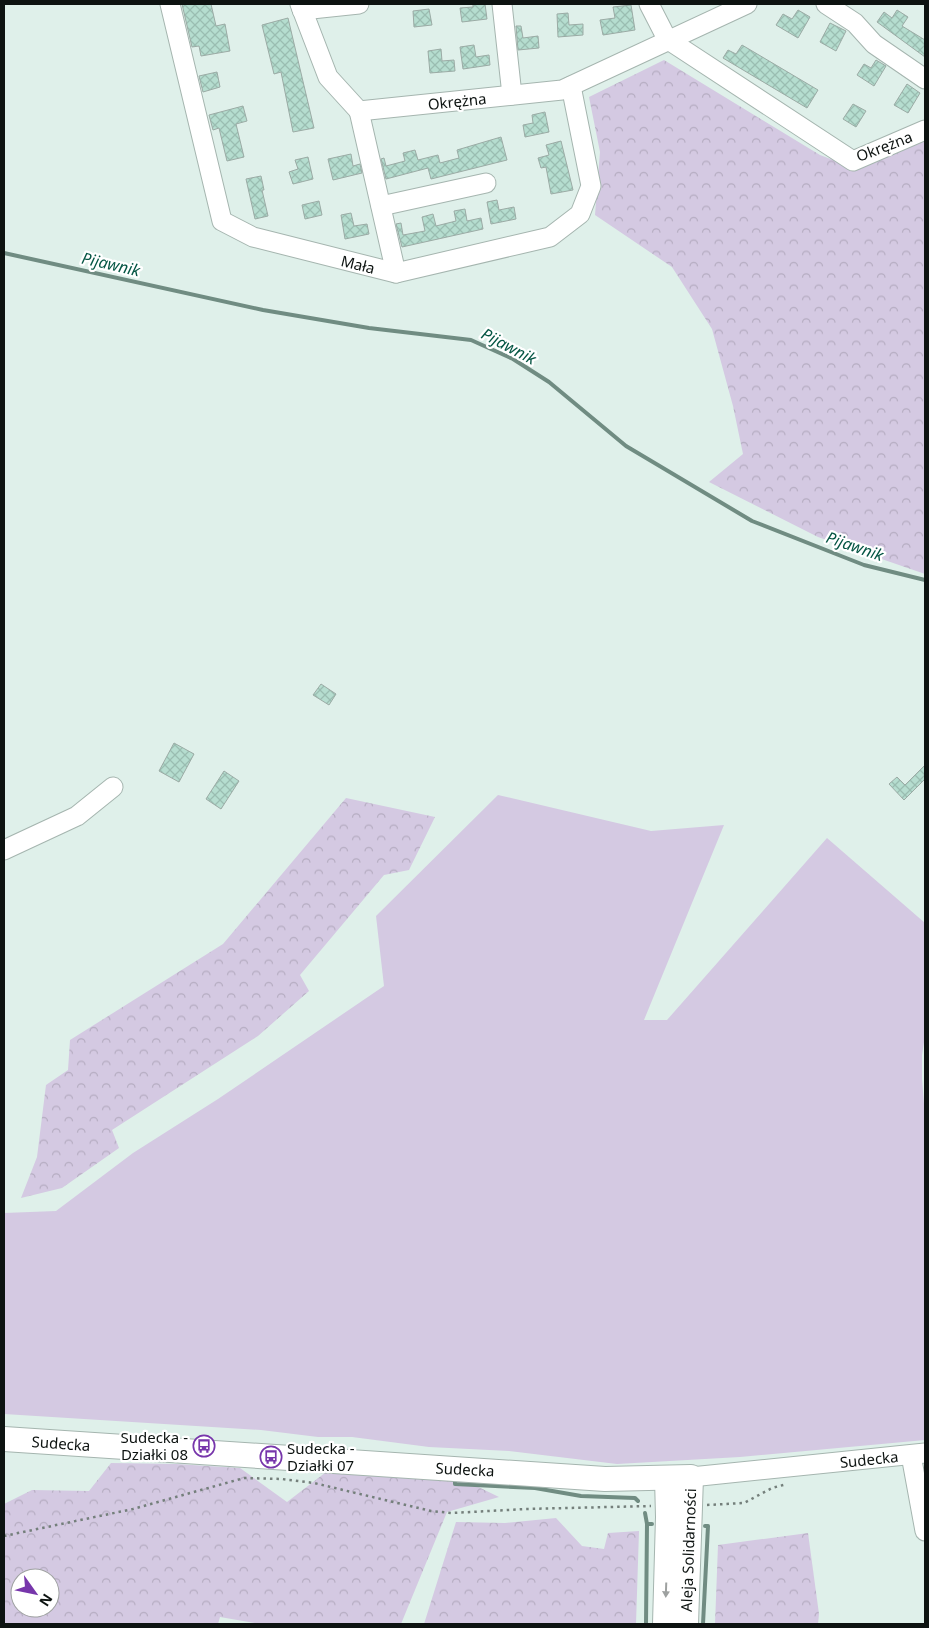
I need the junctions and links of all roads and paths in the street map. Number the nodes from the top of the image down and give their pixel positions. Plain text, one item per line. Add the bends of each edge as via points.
1 (170, 4) edge
2 (359, 4) edge
3 (502, 4) edge
4 (649, 4) edge
5 (747, 4) edge
6 (826, 4) edge
7 (301, 7) edge
8 (667, 40) junction
9 (925, 79) edge
10 (570, 86) junction
11 (512, 95) junction
12 (359, 111) junction
13 (925, 130) edge
14 (486, 183) dead end
15 (381, 206) junction
16 (396, 273) junction
17 (112, 787) dead end
18 (4, 850) edge
19 (4, 1439) edge
20 (918, 1454) edge
21 (691, 1477) junction
22 (667, 1478) junction
23 (787, 1484) dead end
24 (702, 1505) dead end
25 (657, 1506) dead end
26 (925, 1531) edge
27 (4, 1536) edge
28 (665, 1624) edge
29 (686, 1624) edge

1 - 16 street, Mała via 222,221 253,237
2 - 7 street
3 - 11 street
4 - 8 street
5 - 8 street, Okrężna
6 - 9 street via 855,23 874,44
7 - 12 street via 328,77
8 - 10 street, Okrężna
8 - 13 street, Okrężna via 853,161
10 - 11 street, Okrężna via 562,90
10 - 16 street, Mała via 591,186 580,214 550,237
11 - 12 street, Okrężna
12 - 15 street
14 - 15 street
15 - 16 street
17 - 18 street via 77,816
19 - 22 main road, Sudecka via 605,1479
20 - 21 street, Sudecka
20 - 26 street
21 - 22 main road, Sudecka
21 - 29 main road, Aleja Solidarności
22 -> 28 main road, Aleja Solidarności
23 - 24 path via 744,1503
25 - 27 path via 452,1513 431,1511 314,1483 244,1478 133,1509

